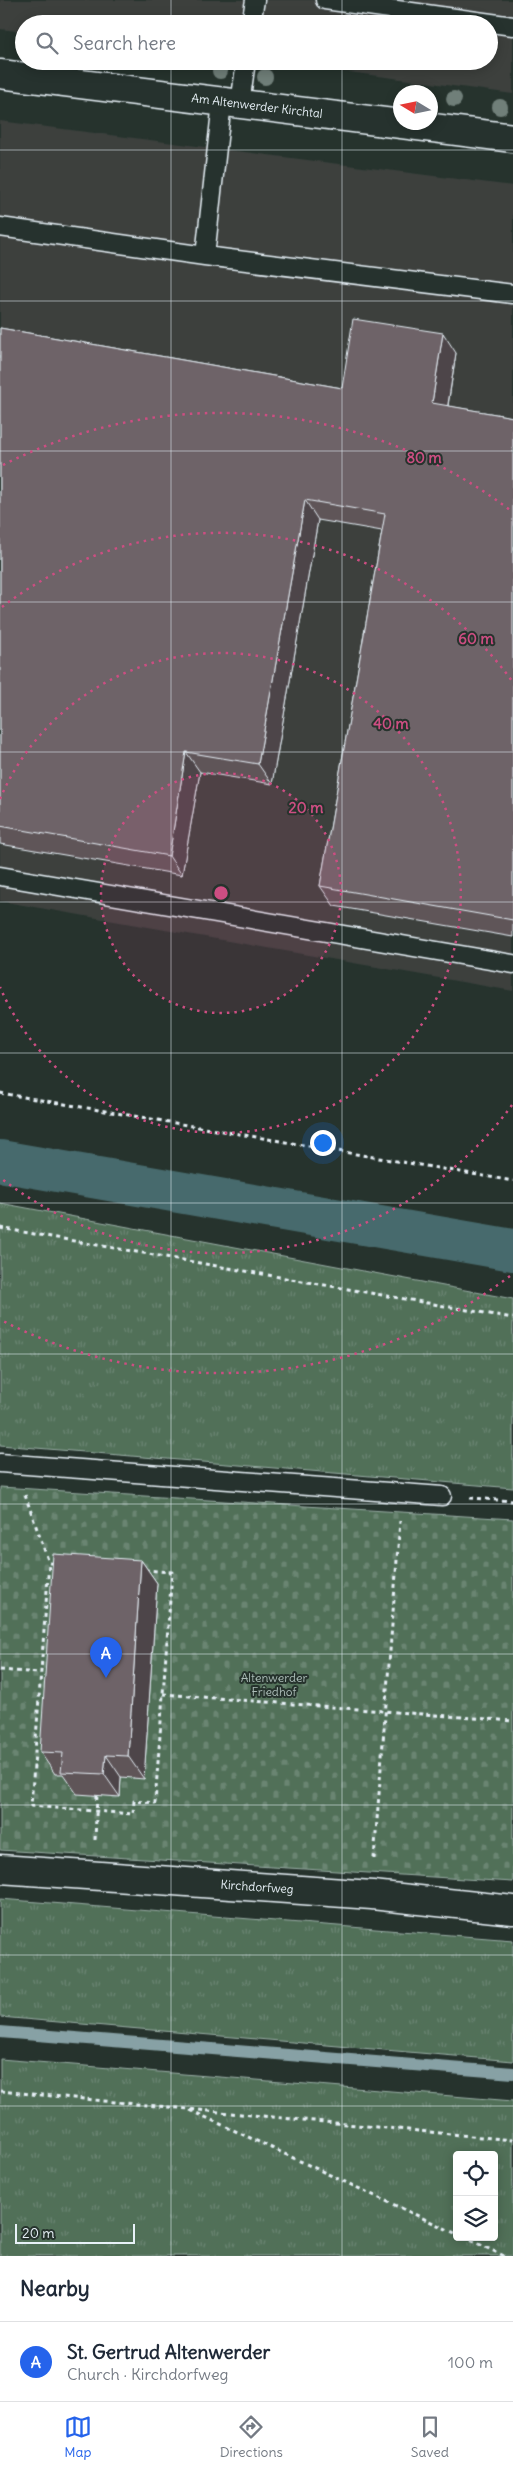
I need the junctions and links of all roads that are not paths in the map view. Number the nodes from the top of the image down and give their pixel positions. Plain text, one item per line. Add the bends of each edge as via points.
1 (255, 0) edge
2 (325, 0) edge
3 (253, 15) edge
4 (433, 15) edge
5 (498, 24) edge
6 (513, 26) edge
7 (243, 70) edge
8 (0, 74) edge
9 (231, 103) junction
10 (513, 138) edge
11 (0, 228) edge
12 (205, 256) junction
13 (513, 294) edge
14 (0, 876) edge
15 (513, 964) edge
16 (0, 1463) edge
17 (442, 1496) road end
18 (0, 1869) edge
19 (513, 1910) edge

1 - 3 lane
2 - 4 lane
5 - 6 lane
7 - 9 lane
8 - 9 street, Am Altenwerder Kirchtal
9 - 10 street, Am Altenwerder Kirchtal
9 - 12 lane
11 - 12 lane
12 - 13 lane
14 - 15 lane
16 - 17 lane
18 - 19 street, Kirchdorfweg via 372,1895

